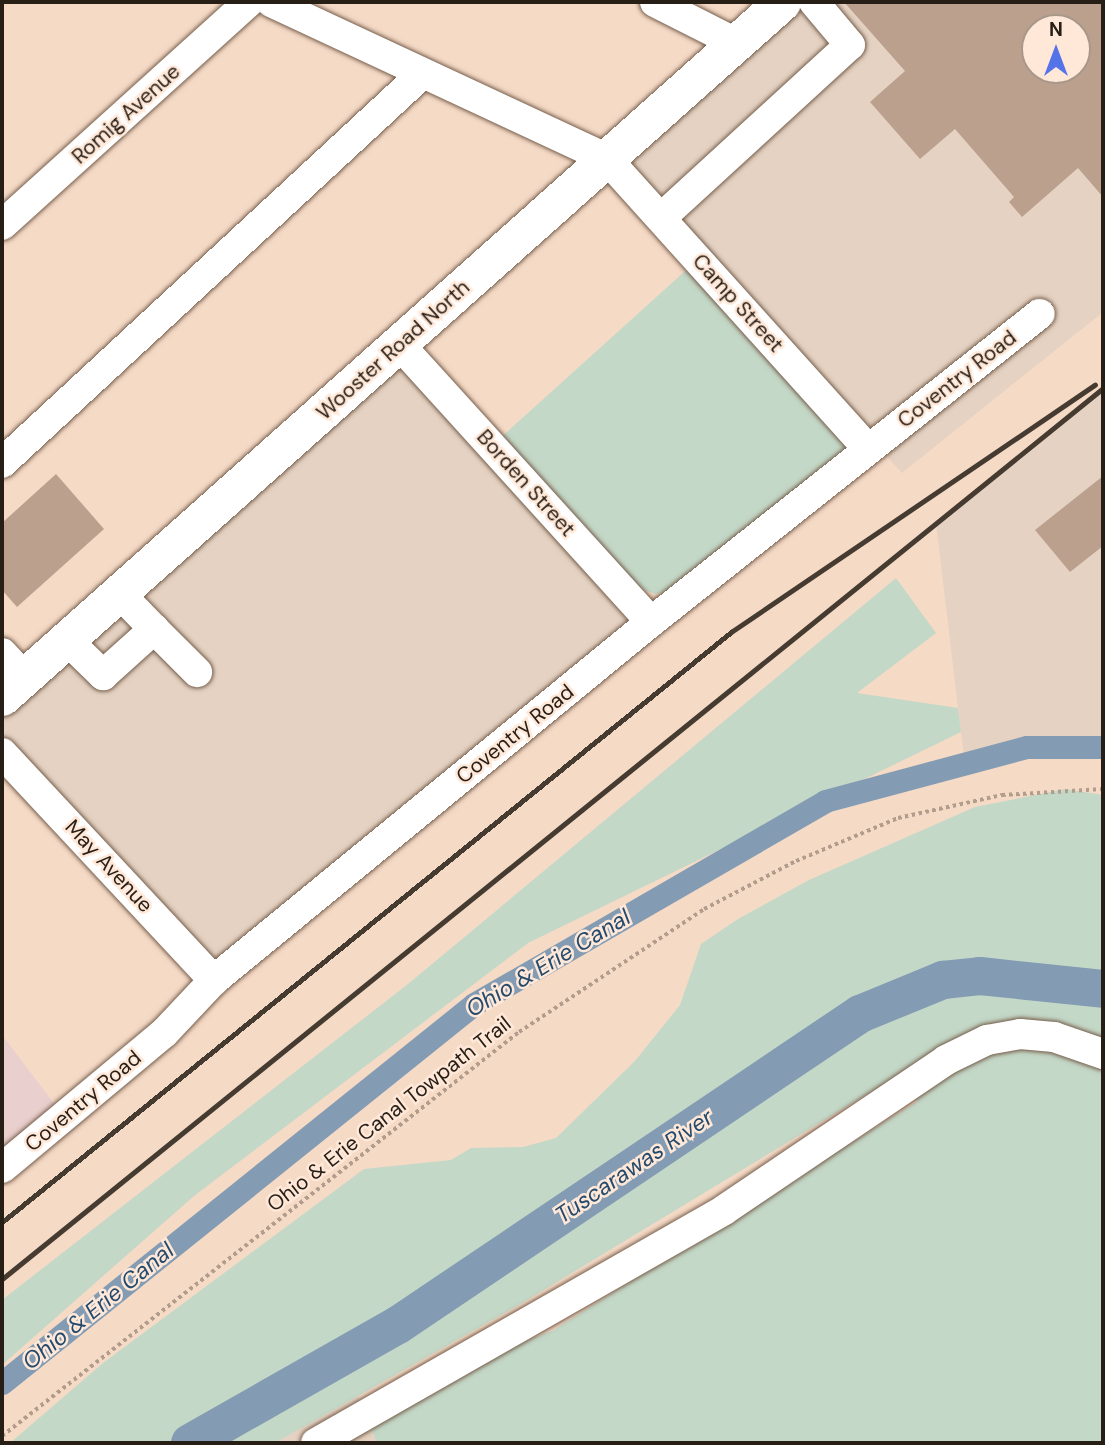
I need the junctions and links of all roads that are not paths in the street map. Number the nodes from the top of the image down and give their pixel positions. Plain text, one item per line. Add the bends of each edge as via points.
1 (249, 2) edge
2 (271, 2) edge
3 (656, 2) edge
4 (782, 2) edge
5 (814, 2) edge
6 (736, 43) junction
7 (421, 75) junction
8 (607, 159) junction
9 (661, 218) junction
10 (2, 225) edge
11 (1040, 314) dead end
12 (400, 344) junction
13 (868, 449) junction
14 (2, 463) edge
15 (119, 593) junction
16 (651, 622) junction
17 (155, 629) junction
18 (66, 639) junction
19 (197, 672) dead end
20 (9, 676) edge
21 (2, 753) edge
22 (214, 981) junction
23 (1103, 1054) edge
24 (2, 1168) edge
25 (316, 1443) edge

1 - 10 street, Romig Avenue
2 - 7 street
3 - 6 street
4 - 6 main road, Wooster Road North
5 - 9 street via 850,45
6 - 8 main road, Wooster Road North
7 - 8 street
7 - 14 street
8 - 9 street, Camp Street
8 - 12 main road, Wooster Road North
9 - 13 street, Camp Street
11 - 13 street, Coventry Road
12 - 15 main road, Wooster Road North
12 - 16 street, Borden Street
13 - 16 street, Coventry Road
15 - 17 street
15 - 18 main road, Wooster Road North
16 - 22 street, Coventry Road
17 - 18 street via 103,675
17 - 19 street
18 - 20 main road, Wooster Road North
21 - 22 street, May Avenue
22 - 24 street, Coventry Road via 164,1033
23 - 25 street via 1054,1038 1020,1034 977,1045 724,1210

